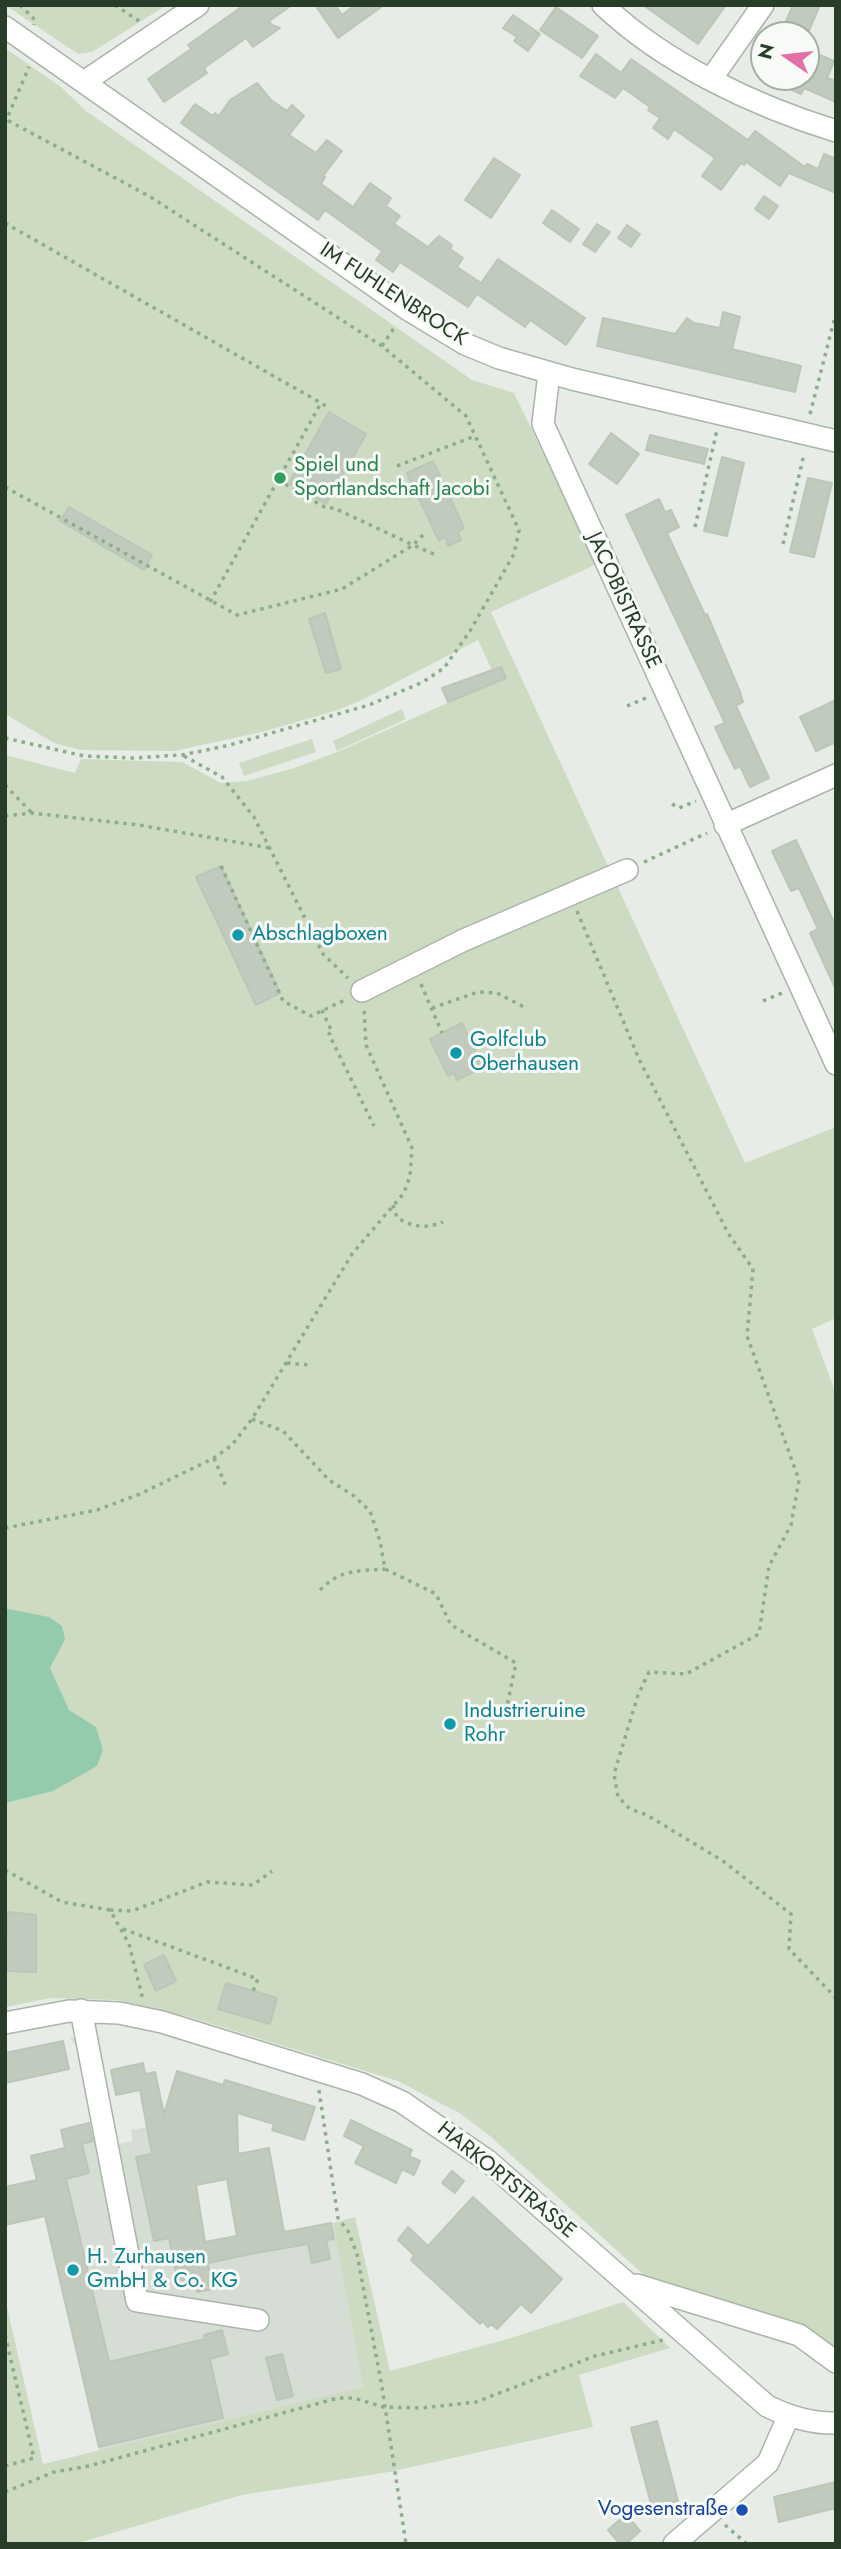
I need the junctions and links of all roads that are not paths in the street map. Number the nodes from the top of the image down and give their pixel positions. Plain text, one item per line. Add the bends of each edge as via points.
1 (198, 5) edge
2 (603, 5) edge
3 (763, 5) edge
4 (5, 27) edge
5 (711, 79) junction
6 (84, 82) junction
7 (836, 131) edge
8 (549, 373) junction
9 (836, 441) edge
10 (836, 775) edge
11 (725, 825) junction
12 (627, 870) road end
13 (362, 991) road end
14 (836, 1064) edge
15 (81, 2010) junction
16 (5, 2023) edge
17 (624, 2280) junction
18 (258, 2320) dead end
19 (836, 2362) edge
20 (789, 2415) junction
21 (836, 2423) edge
22 (674, 2544) edge

1 - 6 street
2 - 5 street via 662,51
3 - 5 street
4 - 6 street, IM FUHLENBROCK
5 - 7 street via 774,109
6 - 8 street, IM FUHLENBROCK via 407,309 473,347
8 - 9 street, IM FUHLENBROCK
8 - 11 street, JACOBISTRASSE via 543,424
10 - 11 street
11 - 14 street, JACOBISTRASSE
12 - 13 street via 464,940
15 - 16 street, HARKORTSTRASSE
15 - 17 street, HARKORTSTRASSE via 148,2019 362,2084 402,2102 488,2161
15 - 18 street via 137,2301
17 - 19 street via 799,2335
17 - 20 street, HARKORTSTRASSE via 767,2406
20 - 21 street, HARKORTSTRASSE
20 - 22 street via 768,2463

